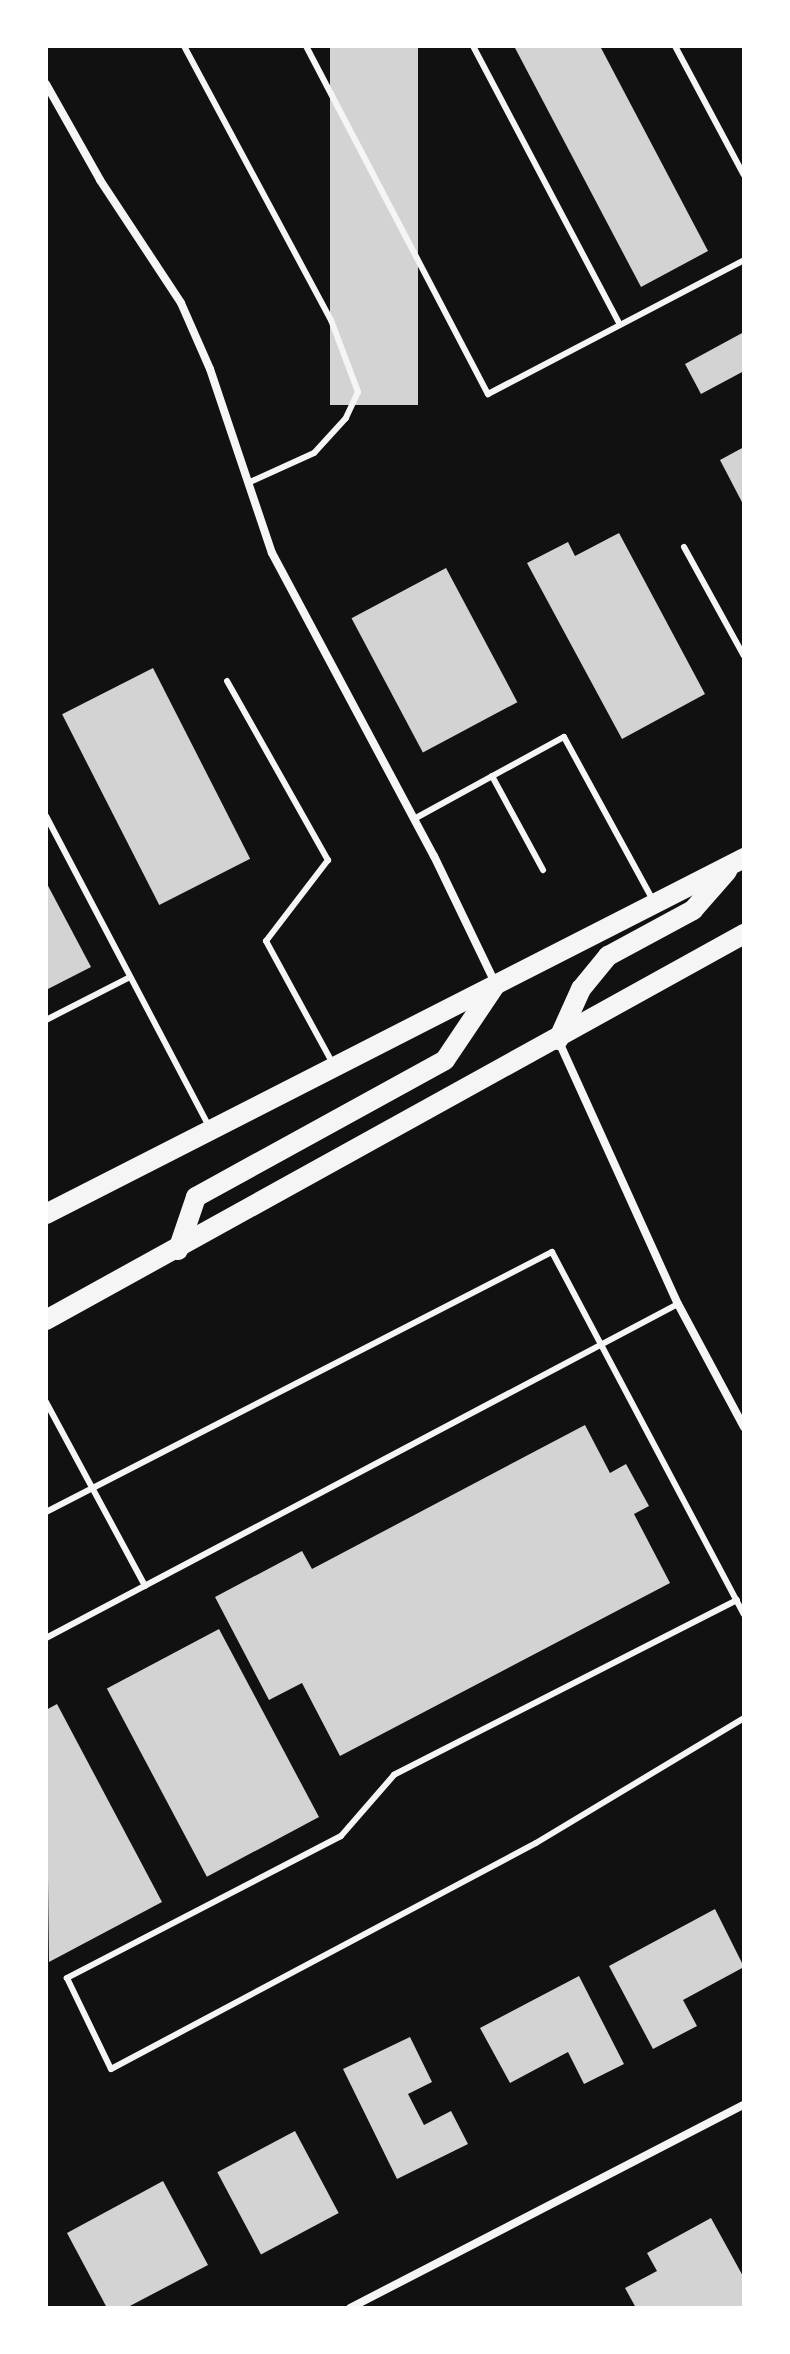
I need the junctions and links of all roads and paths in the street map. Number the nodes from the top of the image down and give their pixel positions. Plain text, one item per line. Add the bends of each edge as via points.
1 (184, 46) edge
2 (306, 46) edge
3 (473, 46) edge
4 (675, 46) edge
5 (46, 84) edge
6 (744, 175) edge
7 (744, 260) edge
8 (620, 325) junction
9 (248, 483) junction
10 (684, 547) dead end
11 (744, 656) edge
12 (227, 681) dead end
13 (492, 776) junction
14 (46, 816) edge
15 (414, 819) junction
16 (739, 860) edge
17 (543, 870) dead end
18 (655, 903) junction
19 (744, 934) edge
20 (128, 978) junction
21 (496, 984) junction
22 (46, 1020) edge
23 (558, 1040) junction
24 (334, 1066) junction
25 (212, 1131) junction
26 (46, 1214) edge
27 (178, 1250) junction
28 (678, 1304) junction
29 (46, 1320) edge
30 (600, 1343) junction
31 (46, 1402) edge
32 (744, 1427) edge
33 (92, 1488) junction
34 (46, 1512) edge
35 (145, 1586) junction
36 (737, 1600) junction
37 (744, 1614) edge
38 (46, 1638) edge
39 (744, 1718) edge
40 (744, 2105) edge
41 (350, 2308) edge

1 - 9 lane via 331,320 358,392 346,418 314,453
2 - 8 lane via 488,394
3 - 8 lane
4 - 6 lane
5 - 9 street via 100,180 181,303
7 - 8 lane
9 - 15 street via 272,553
10 - 11 lane
12 - 24 lane via 328,860 266,941
13 - 15 lane
13 - 17 lane
13 - 18 lane via 564,737
14 - 20 lane
15 - 21 street
16 - 18 main road
16 - 23 main road via 693,910 608,956 581,989
18 - 21 main road
19 - 23 main road
20 - 22 lane
20 - 25 lane
21 - 24 main road
21 - 27 main road via 445,1060 196,1197
23 - 27 main road
23 - 28 street
24 - 25 main road
25 - 26 main road
27 - 29 main road
28 - 30 lane
28 - 32 street
30 - 33 lane via 552,1252
30 - 35 lane
30 - 36 lane
31 - 33 lane
33 - 34 lane
33 - 35 lane
35 - 38 lane
36 - 37 lane
36 - 39 lane via 394,1775 341,1836 67,1978 111,2069 536,1843
40 - 41 street

